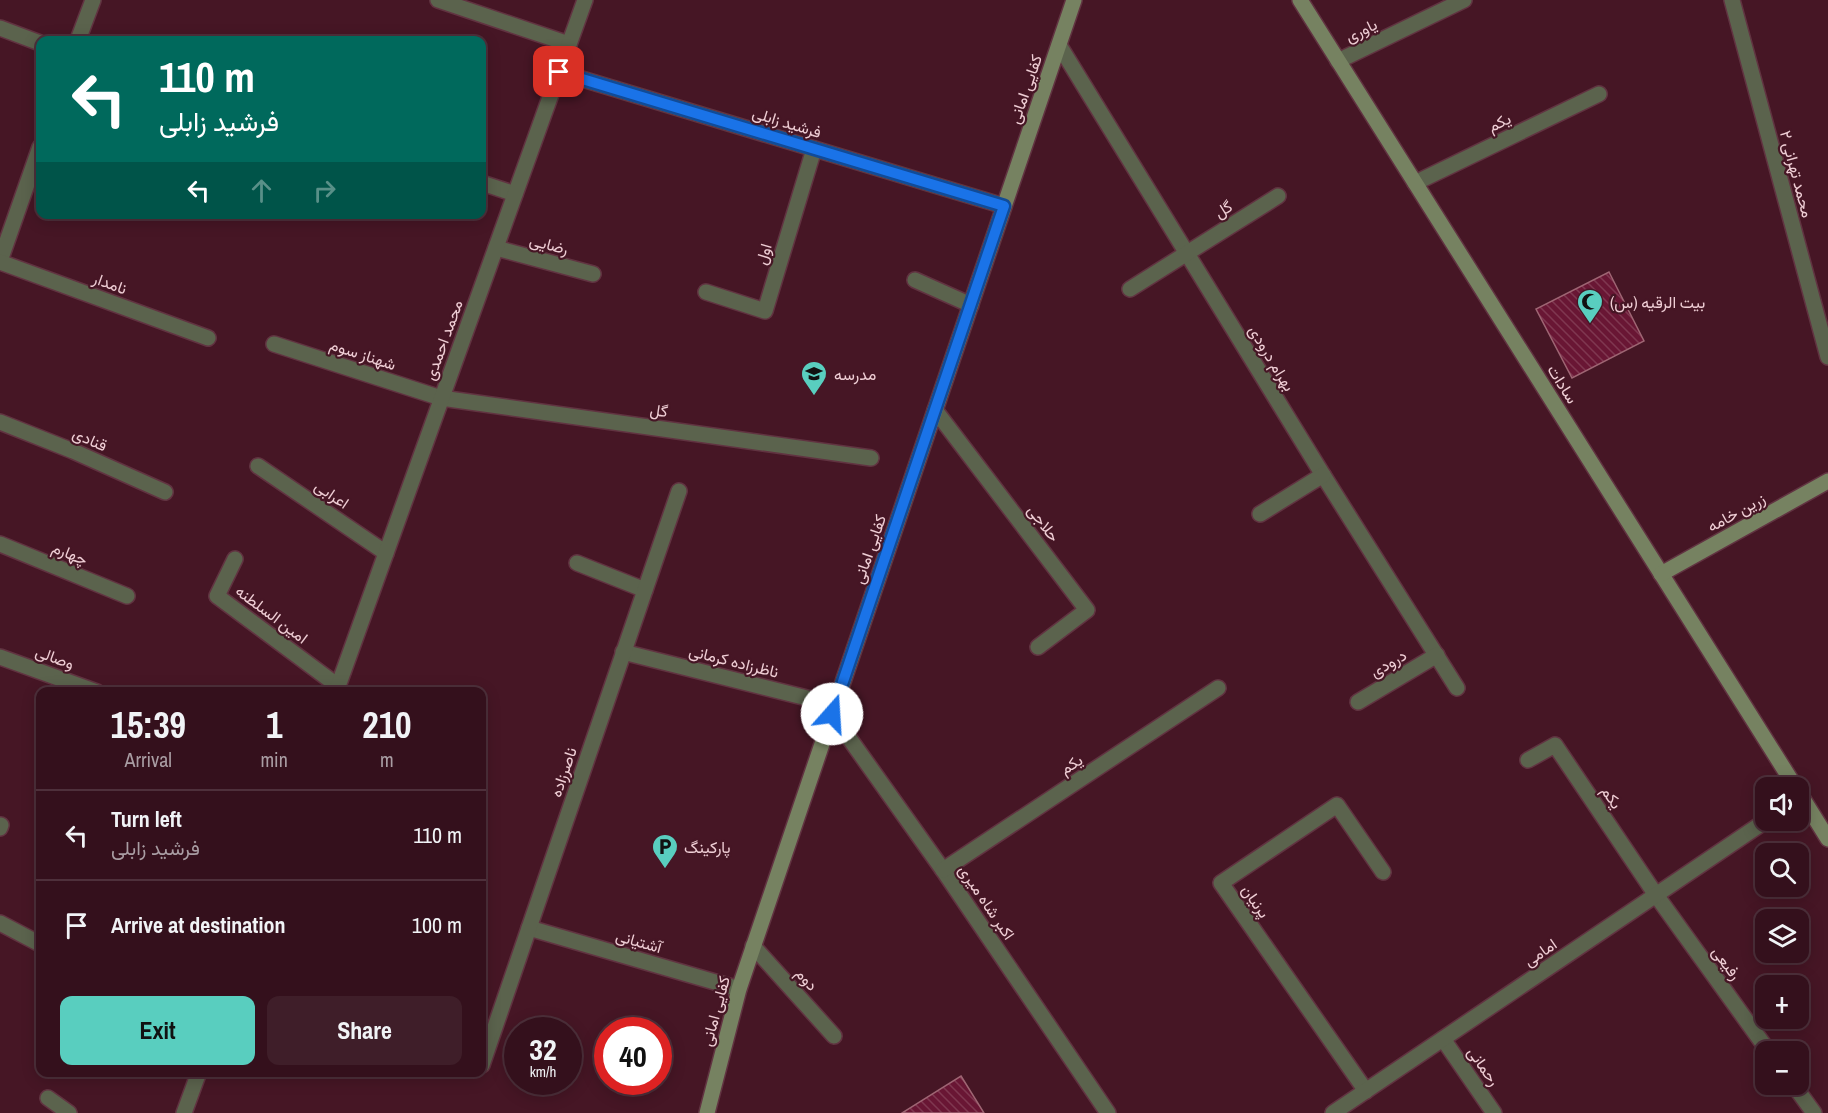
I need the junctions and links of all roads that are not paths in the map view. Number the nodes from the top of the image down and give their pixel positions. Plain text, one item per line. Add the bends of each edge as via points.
1 (93, 0) edge
2 (438, 0) edge
3 (585, 0) edge
4 (1074, 0) edge
5 (1300, 0) edge
6 (1464, 0) edge
7 (1732, 0) edge
8 (0, 28) edge
9 (80, 36) edge
10 (36, 42) edge
11 (569, 44) junction
12 (1059, 45) junction
13 (1338, 61) junction
14 (559, 72) junction
15 (1599, 94) dead end
16 (814, 149) junction
17 (36, 157) edge
18 (1415, 183) junction
19 (486, 184) edge
20 (515, 194) junction
21 (1278, 196) dead end
22 (1004, 206) junction
23 (5, 232) edge
24 (496, 248) junction
25 (1187, 252) junction
26 (0, 262) edge
27 (592, 274) dead end
28 (915, 280) dead end
29 (1130, 289) dead end
30 (706, 292) dead end
31 (971, 305) junction
32 (208, 338) dead end
33 (274, 344) dead end
34 (1828, 357) edge
35 (441, 398) junction
36 (935, 410) junction
37 (0, 422) edge
38 (871, 458) dead end
39 (258, 466) dead end
40 (1323, 475) junction
41 (1828, 481) edge
42 (678, 491) dead end
43 (165, 492) dead end
44 (1260, 514) dead end
45 (0, 544) edge
46 (386, 553) junction
47 (236, 559) dead end
48 (577, 563) dead end
49 (1661, 574) junction
50 (645, 590) junction
51 (127, 596) dead end
52 (1038, 647) dead end
53 (623, 652) junction
54 (1437, 655) junction
55 (0, 657) edge
56 (83, 687) edge
57 (334, 687) edge
58 (338, 687) edge
59 (1218, 688) dead end
60 (1457, 688) dead end
61 (1358, 702) dead end
62 (833, 710) junction
63 (1528, 760) dead end
64 (1788, 777) edge
65 (1809, 808) edge
66 (1755, 828) edge
67 (1826, 831) edge
68 (943, 870) junction
69 (1383, 872) dead end
70 (1656, 895) junction
71 (0, 923) edge
72 (529, 928) junction
73 (36, 942) edge
74 (753, 946) junction
75 (739, 989) junction
76 (834, 1036) dead end
77 (1443, 1038) junction
78 (1761, 1041) edge
79 (486, 1053) edge
80 (197, 1077) edge
81 (1366, 1091) junction
82 (1802, 1095) edge
83 (48, 1098) dead end
84 (69, 1113) edge
85 (184, 1113) edge
86 (706, 1113) edge
87 (1108, 1113) edge
88 (1333, 1113) edge
89 (1494, 1113) edge
90 (1814, 1113) edge

1 - 9 street
2 - 11 street
3 - 11 street, محمد احمدی
4 - 12 street, کفایی امانی
5 - 13 street, سادات
6 - 13 street, یاوری
7 - 34 street, محمد تهرانی ۲
8 - 10 street
11 - 14 street, محمد احمدی
12 - 22 street, کفایی امانی
12 - 25 street, بهرام درودی
13 - 18 street, سادات
14 - 16 street, فرشید زابلی
14 - 20 street, محمد احمدی
15 - 18 street, یکم
16 - 22 street, فرشید زابلی
16 - 30 street, اول via 765,311
17 - 23 street
18 - 49 street, سادات
19 - 20 street
20 - 24 street, محمد احمدی
21 - 25 street, گل
22 - 31 street, کفایی امانی
23 - 26 street
24 - 27 street, رضایی
24 - 35 street, محمد احمدی
25 - 29 street
25 - 40 street, بهرام درودی
26 - 32 street, نامدار
28 - 31 street
31 - 36 street, کفایی امانی
33 - 35 street, شهناز سوم
35 - 38 street, گل
35 - 46 street, محمد احمدی
36 - 52 street, حلاجی via 1087,610
36 - 62 street, کفایی امانی
37 - 43 street, قنادی
39 - 46 street, اعرابی
40 - 44 street
40 - 54 street, بهرام درودی
41 - 49 street, زرین خامه
42 - 50 street, ناصرزاده
45 - 51 street, چهارم
46 - 58 street, محمد احمدی
47 - 57 street, امین السلطنه via 217,596
48 - 50 street
49 - 64 street, سادات
50 - 53 street, ناصرزاده
53 - 62 street, ناظرزاده کرمانی
53 - 72 street, ناصرزاده
54 - 60 street, بهرام درودی
54 - 61 street, درودی
55 - 56 street, وصالی
59 - 68 street, یکم
62 - 68 street, اکبر شاه میری
62 - 74 street, کفایی امانی
63 - 70 street, یکم via 1555,745
65 - 67 street, سادات
66 - 70 street, امامی
68 - 87 street, اکبر شاه میری
69 - 81 street, پرنیان via 1336,805 1221,883
70 - 77 street, امامی
70 - 78 street, رفیعی
71 - 73 street
72 - 75 street, آشتیانی
72 - 79 street, ناصرزاده
74 - 75 street, کفایی امانی
74 - 76 street, دوم
75 - 86 street, کفایی امانی
77 - 81 street, امامی
77 - 89 street, رحمانی
80 - 85 street
81 - 88 street, امامی
82 - 90 street
83 - 84 street

